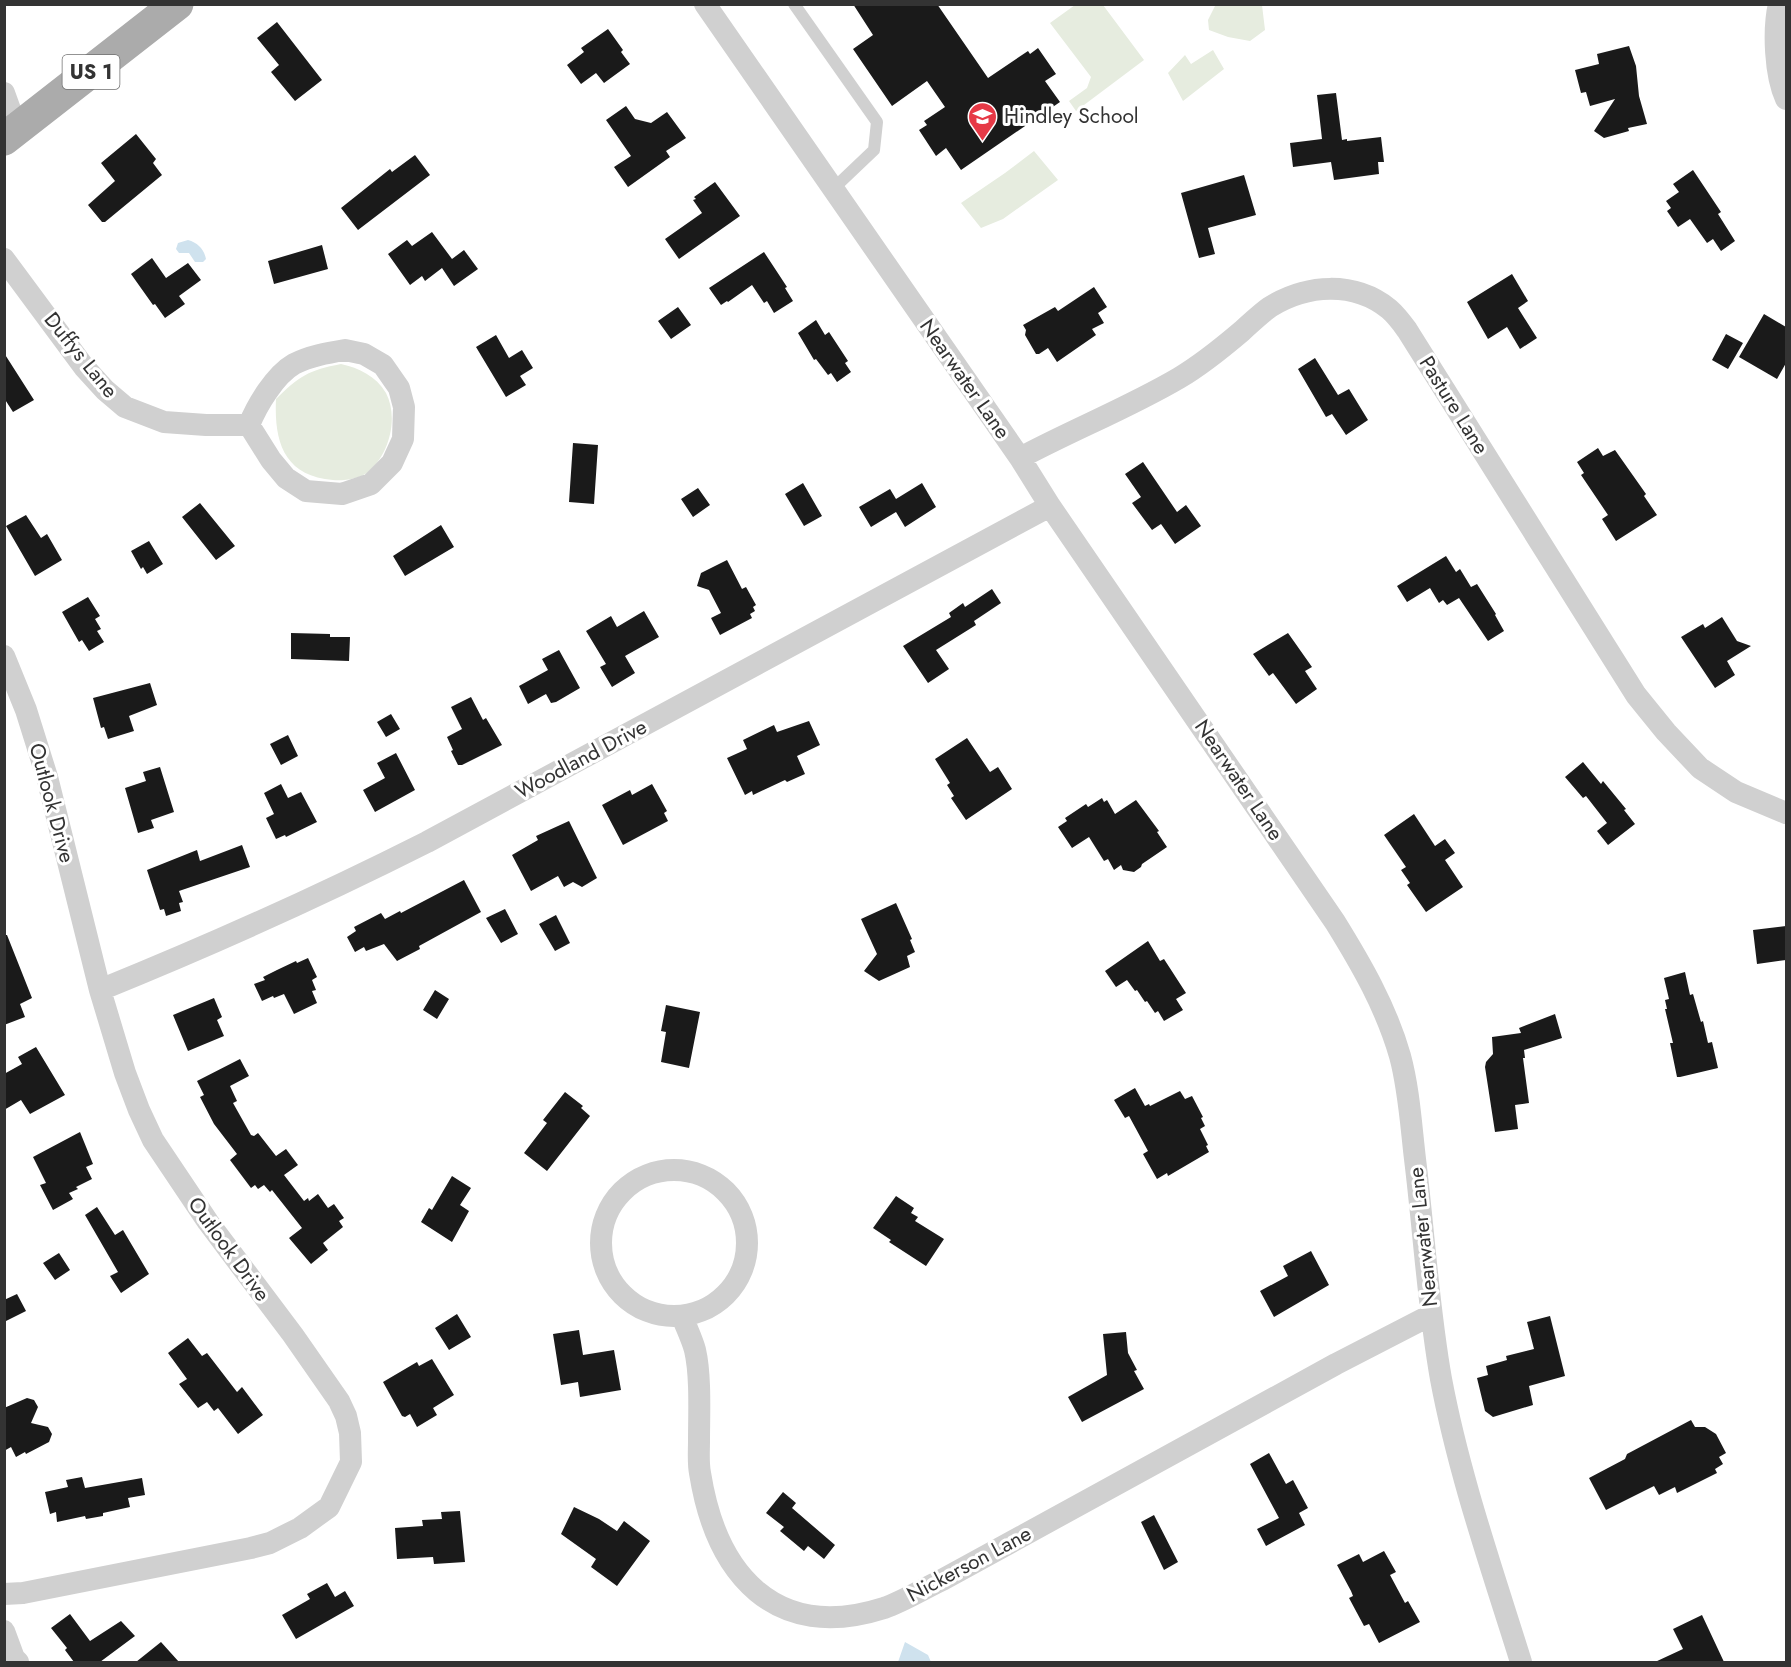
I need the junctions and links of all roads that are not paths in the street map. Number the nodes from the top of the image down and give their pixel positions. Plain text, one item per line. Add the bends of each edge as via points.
1 (177, 4) edge
2 (705, 4) edge
3 (794, 4) edge
4 (1779, 4) edge
5 (4, 93) edge
6 (1786, 99) edge
7 (11, 134) edge
8 (833, 189) junction
9 (4, 259) edge
10 (249, 425) junction
11 (1020, 458) junction
12 (1050, 506) junction
13 (4, 656) edge
14 (1786, 813) edge
15 (100, 990) junction
16 (1431, 1315) junction
17 (682, 1316) junction
18 (4, 1594) edge
19 (4, 1631) edge
20 (18, 1662) edge
21 (1521, 1662) edge

1 - 7 main road, US 1
2 - 8 street, Nearwater Lane
3 - 8 lane via 877,122 874,150
4 - 6 street via 1777,48 1781,88
5 - 7 street
8 - 11 street, Nearwater Lane
9 - 10 street, Duffys Lane via 84,367 125,407 164,422
10 - 10 street via 286,478 306,491 342,494 371,484 392,463 403,439 404,407 399,388 383,365 364,354 345,350 292,365 258,403
11 - 12 street, Nearwater Lane
11 - 14 street, Pasture Lane via 1181,377 1269,308 1292,296 1330,288 1372,298 1390,310 1407,330 1636,695 1700,768 1736,792
12 - 15 street, Woodland Drive via 427,842 325,893
12 - 16 street, Nearwater Lane via 1335,922 1383,1006 1400,1056 1411,1119
13 - 15 street, Outlook Drive via 47,777
15 - 18 street, Outlook Drive via 125,1073 153,1140 339,1401 350,1433 351,1462 329,1507 270,1543
16 - 17 street, Nickerson Lane via 932,1585 885,1607 851,1616 792,1613 767,1600 741,1576 723,1551 700,1471 695,1350
16 - 21 street, Nearwater Lane via 1457,1449
17 - 17 street via 657,1315 635,1305 616,1289 604,1268 600,1243 604,1219 616,1197 635,1181 658,1172 682,1171 706,1177 726,1192 740,1212 747,1236 745,1260 737,1281 704,1310
19 - 20 street

